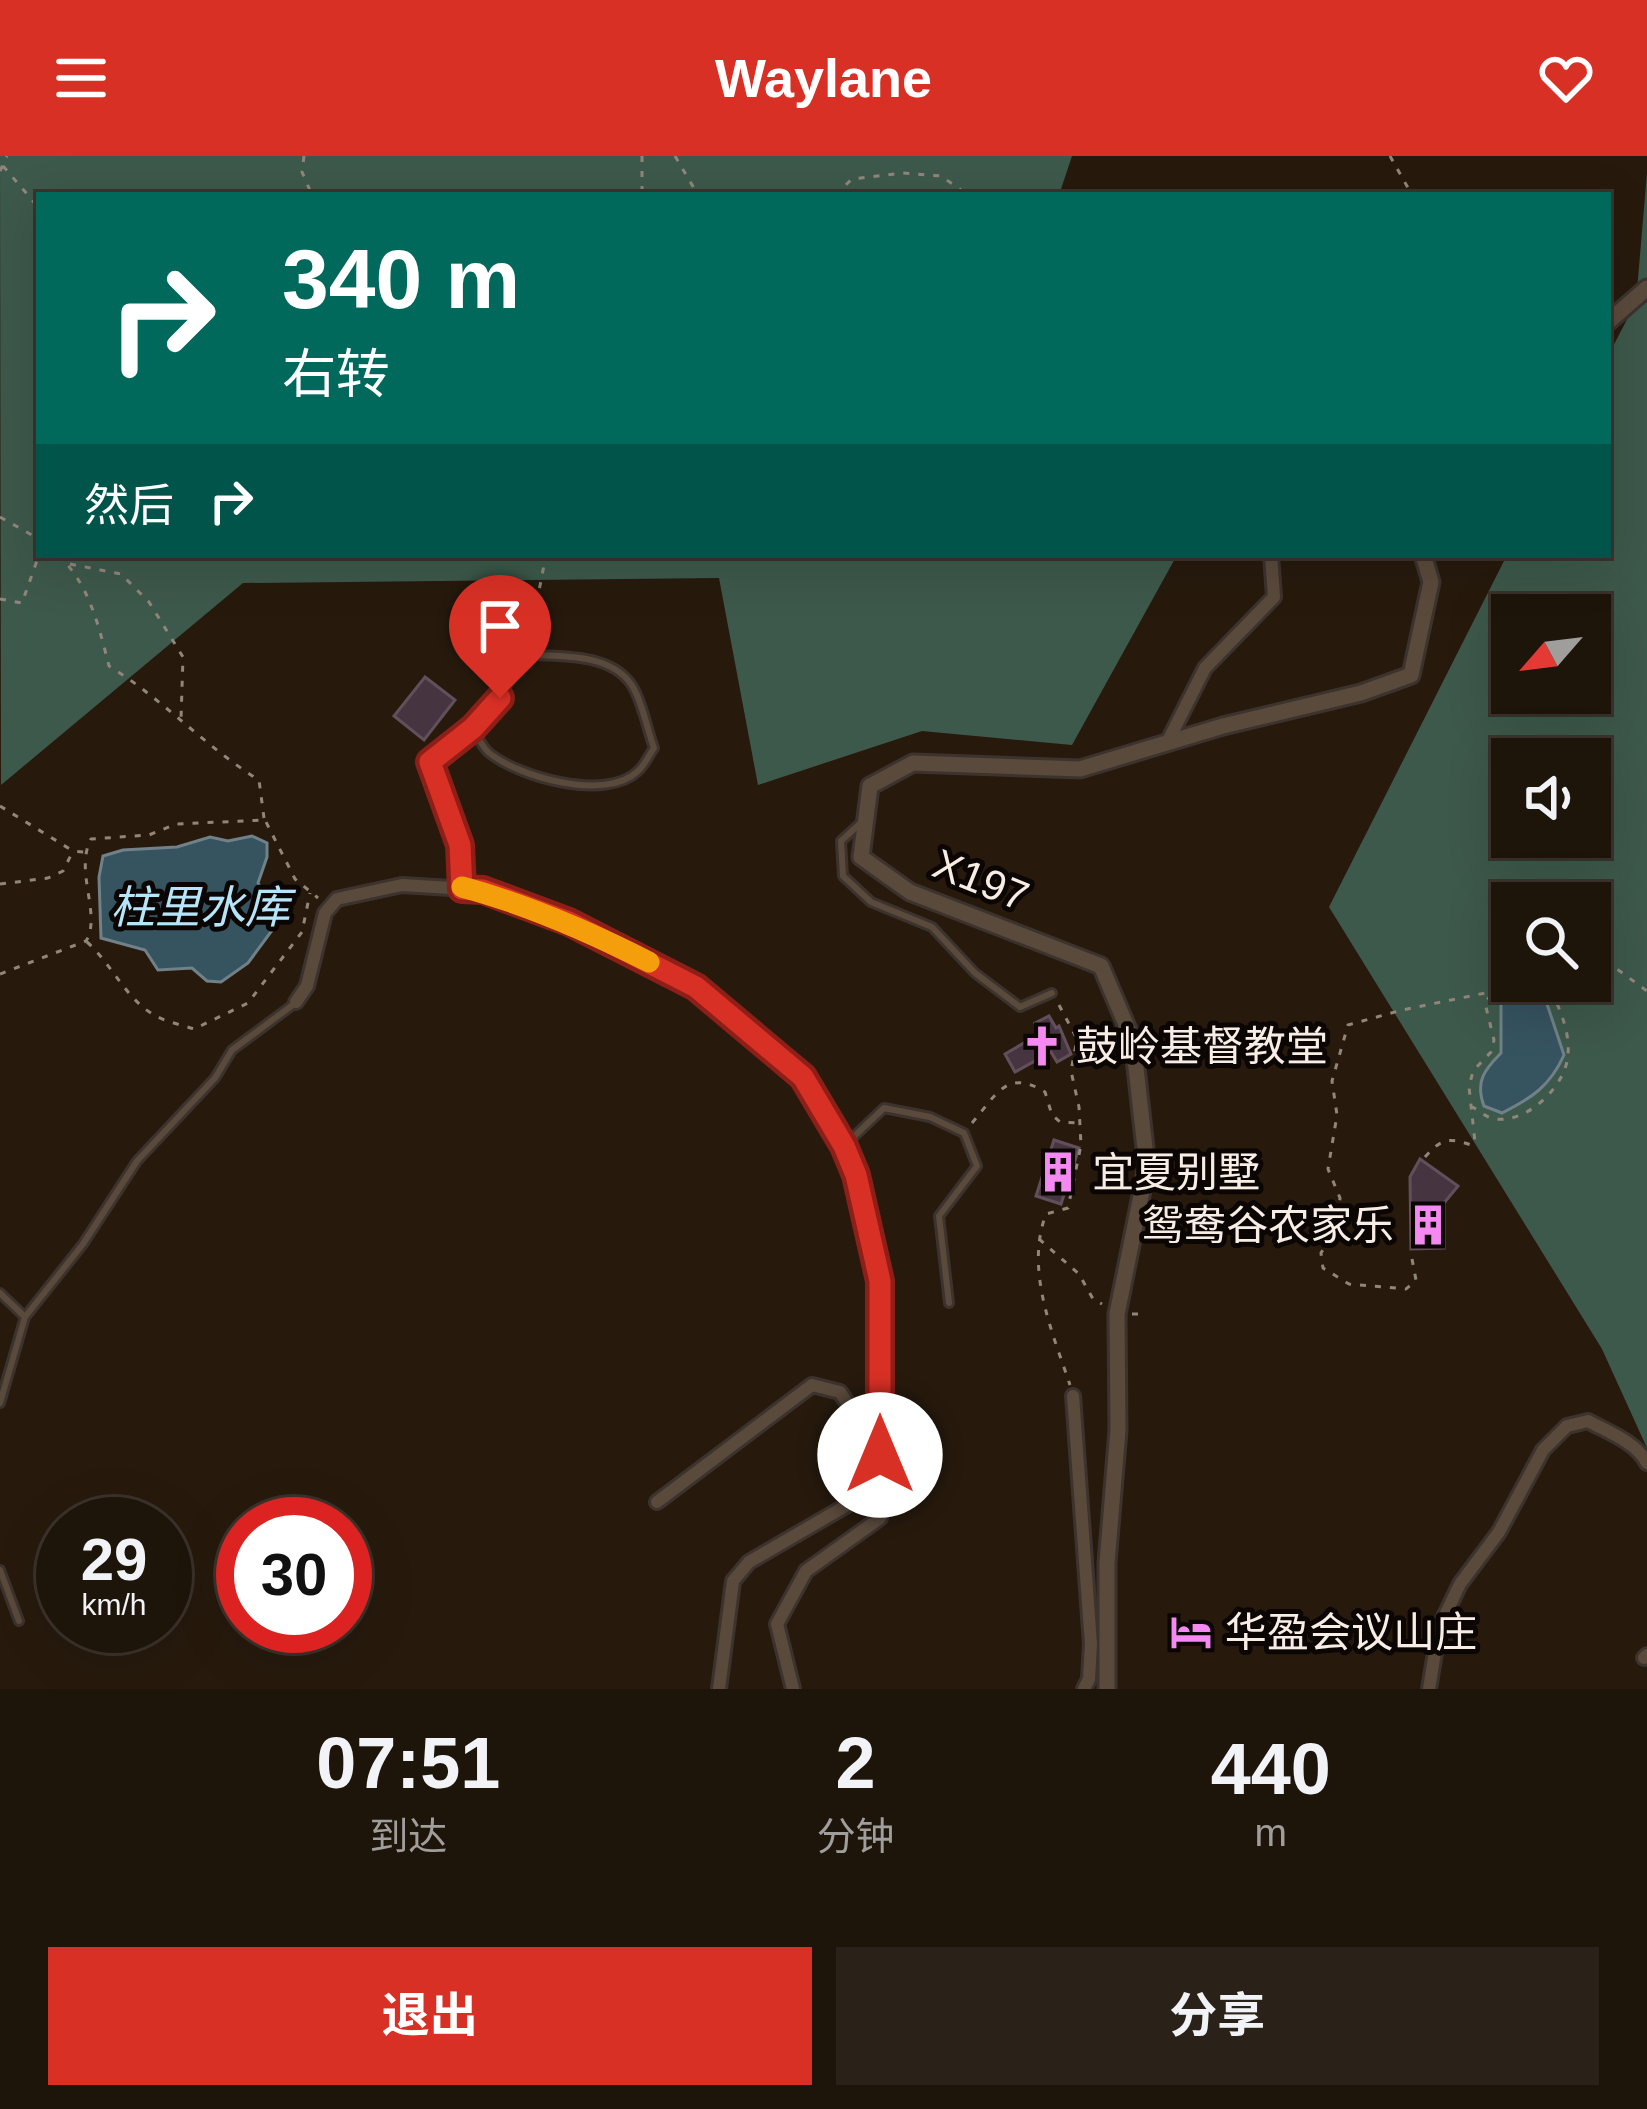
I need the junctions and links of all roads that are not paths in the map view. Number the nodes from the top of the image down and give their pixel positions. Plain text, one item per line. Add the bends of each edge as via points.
1 (1647, 288) edge
2 (1611, 319) edge
3 (1271, 558) edge
4 (1424, 558) edge
5 (473, 728) junction
6 (1167, 743) junction
7 (866, 819) junction
8 (462, 889) junction
9 (1052, 993) road end
10 (296, 1002) joint
11 (844, 1146) junction
12 (0, 1293) edge
13 (949, 1303) dead end
14 (25, 1317) junction
15 (1073, 1396) road end
16 (0, 1403) edge
17 (880, 1455) junction
18 (1647, 1463) edge
19 (880, 1486) junction
20 (657, 1502) dead end
21 (0, 1570) edge
22 (19, 1621) dead end
23 (1091, 1644) junction
24 (1106, 1686) edge
25 (719, 1689) edge
26 (793, 1689) edge
27 (1084, 1689) edge
28 (1429, 1689) edge

1 - 2 street
3 - 6 street via 1274,597 1205,668
4 - 6 street via 1431,583 1411,675
5 - 5 lane via 530,656 568,656 603,663 630,682 654,748 637,774 580,785 544,780 486,751
5 - 8 lane via 430,762 460,845
6 - 7 street via 1080,769 913,763 870,786
7 - 9 lane via 841,841 843,876 871,902 932,927 1020,1007
7 - 24 street, X197 / X197 via 861,857 910,892 1101,966 1133,1041 1147,1166 1117,1314
8 - 10 street via 402,885 337,899
8 - 11 street via 569,922 696,987 803,1077
10 - 14 lane via 232,1050 137,1161
11 - 13 lane via 884,1108 964,1133 977,1166 939,1216
11 - 17 street via 880,1281
12 - 14 lane
14 - 16 lane
15 - 23 street
17 - 19 street
17 - 20 street via 840,1392 812,1385
18 - 28 street via 1588,1421 1567,1426 1543,1450 1453,1598
19 - 25 street via 749,1562 733,1581
19 - 26 street via 880,1518 806,1571 777,1624
21 - 22 lane
23 - 24 street
23 - 27 street

